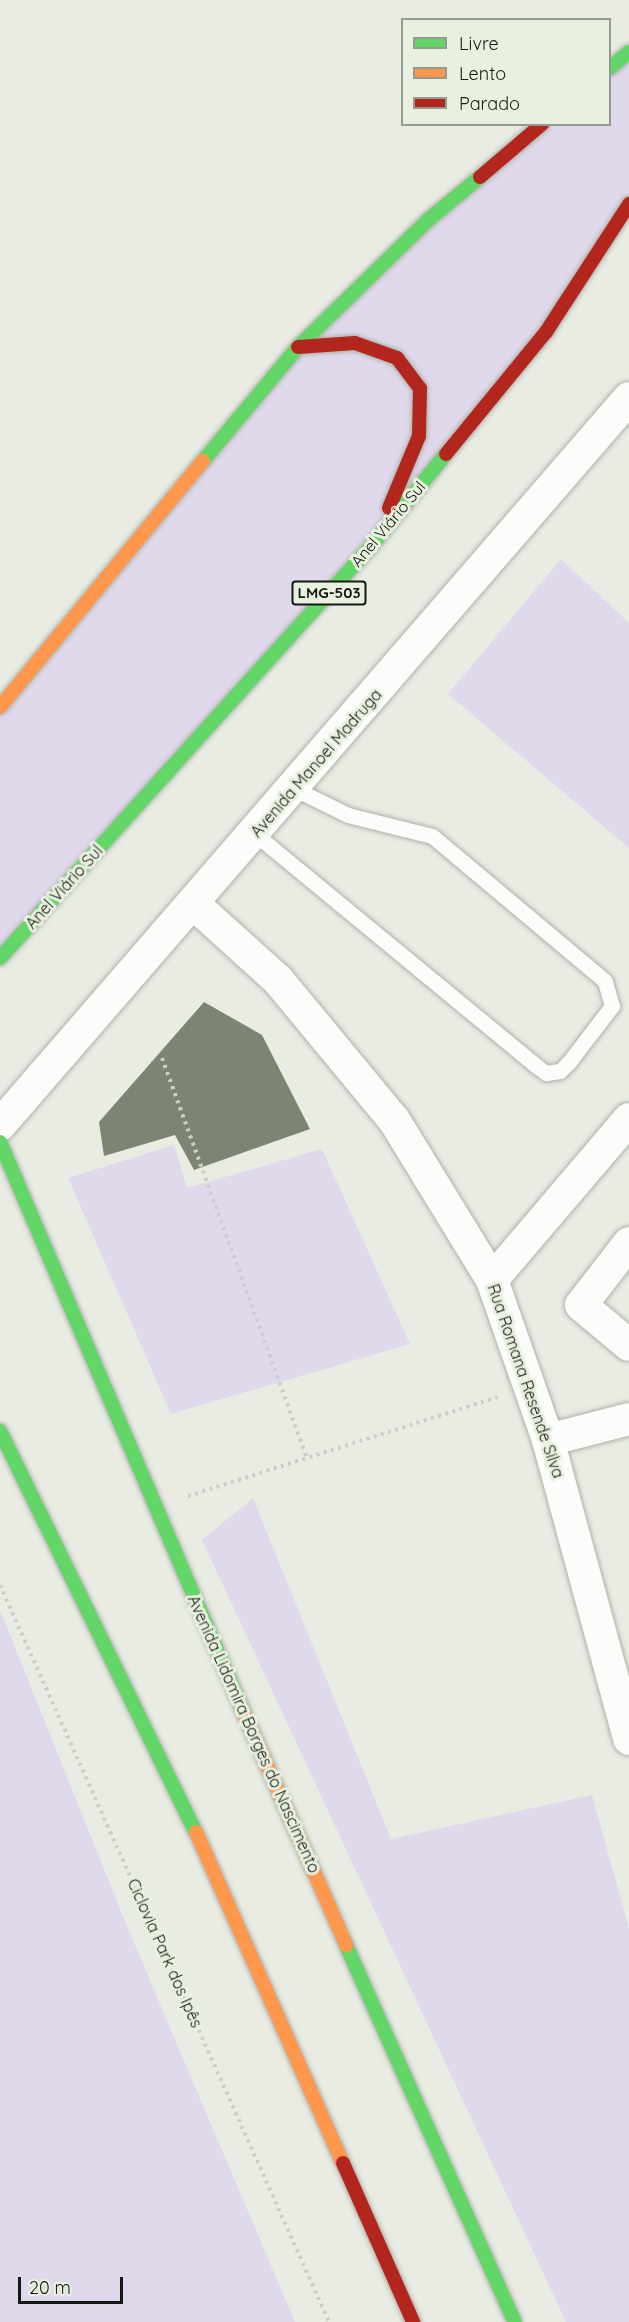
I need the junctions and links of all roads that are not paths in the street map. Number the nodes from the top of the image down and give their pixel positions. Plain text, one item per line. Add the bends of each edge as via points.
1 (629, 52) edge
2 (611, 66) edge
3 (540, 126) edge
4 (629, 204) edge
5 (298, 347) junction
6 (629, 398) edge
7 (372, 545) junction
8 (0, 707) edge
9 (295, 789) junction
10 (255, 834) junction
11 (195, 905) junction
12 (0, 958) edge
13 (629, 1119) edge
14 (0, 1125) edge
15 (0, 1142) edge
16 (629, 1243) edge
17 (492, 1280) junction
18 (629, 1345) edge
19 (629, 1419) edge
20 (0, 1431) edge
21 (548, 1440) junction
22 (629, 1739) edge
23 (413, 2322) edge
24 (515, 2322) edge

1 - 2 street
3 - 5 street via 427,221
4 - 7 street, Anel Viário Sul / LMG-503 via 546,332
5 - 7 street via 355,343 398,358 420,388 419,436
5 - 8 street
6 - 9 street, Avenida Manoel Madruga
7 - 12 street, Anel Viário Sul / LMG-503
9 - 10 street, Avenida Manoel Madruga
9 - 10 lane via 348,815 432,837 605,981 612,1006 569,1062 560,1071 546,1073
10 - 11 street, Avenida Manoel Madruga
11 - 14 street, Avenida Manoel Madruga
11 - 17 street, Rua Romana Resende Silva via 278,980 394,1120
13 - 17 street
15 - 24 street, Avenida Lidomira Borges do Nascimento via 156,1507
16 - 18 street via 581,1305
17 - 21 street, Rua Romana Resende Silva
19 - 21 street
20 - 23 street via 196,1833
21 - 22 street, Rua Romana Resende Silva

